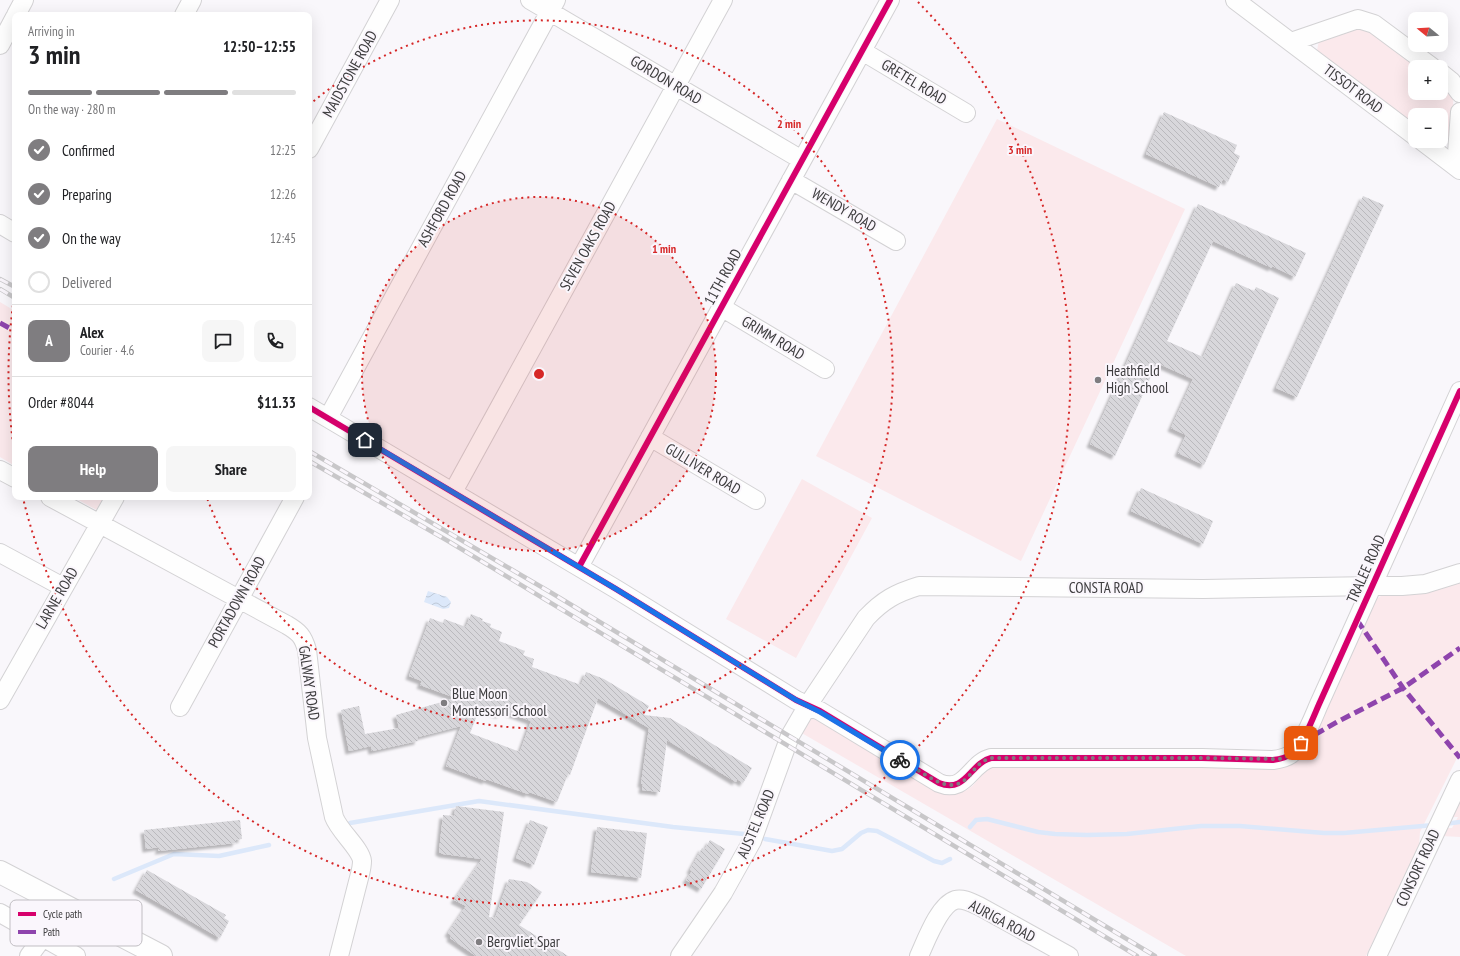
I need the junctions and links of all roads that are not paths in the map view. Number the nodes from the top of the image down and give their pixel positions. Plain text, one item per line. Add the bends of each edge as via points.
1 (24, 0) edge
2 (192, 0) edge
3 (390, 0) edge
4 (530, 0) edge
5 (723, 0) edge
6 (890, 0) edge
7 (1235, 0) edge
8 (553, 6) edge
9 (18, 12) edge
10 (186, 12) edge
11 (12, 23) edge
12 (1291, 42) junction
13 (0, 44) edge
14 (862, 51) junction
15 (1423, 60) edge
16 (1448, 78) edge
17 (676, 86) junction
18 (1460, 93) edge
19 (1460, 112) edge
20 (966, 113) dead end
21 (1408, 131) edge
22 (312, 143) edge
23 (1431, 148) edge
24 (802, 160) junction
25 (1458, 168) edge
26 (791, 180) junction
27 (0, 224) edge
28 (12, 231) edge
29 (896, 241) dead end
30 (722, 307) junction
31 (825, 369) dead end
32 (1460, 391) edge
33 (312, 409) edge
34 (328, 418) junction
35 (650, 437) junction
36 (0, 470) edge
37 (12, 476) edge
38 (453, 492) junction
39 (56, 500) edge
40 (113, 500) edge
41 (293, 500) edge
42 (756, 500) dead end
43 (100, 524) junction
44 (0, 553) edge
45 (580, 567) junction
46 (1460, 573) edge
47 (1373, 586) junction
48 (63, 587) junction
49 (239, 599) junction
50 (0, 700) edge
51 (808, 705) junction
52 (180, 707) dead end
53 (1460, 780) edge
54 (0, 872) edge
55 (54, 900) edge
56 (0, 914) edge
57 (10, 919) edge
58 (36, 946) edge
59 (59, 946) edge
60 (142, 946) edge
61 (29, 956) edge
62 (76, 956) edge
63 (161, 956) edge
64 (338, 956) edge
65 (680, 956) edge
66 (919, 956) edge
67 (1068, 956) edge
68 (1377, 956) edge

1 - 9 street
2 - 10 street
3 - 22 street, MAIDSTONE ROAD
4 - 8 street, GORDON ROAD
5 - 17 street, SEVEN OAKS ROAD
6 - 14 street, 11TH ROAD
7 - 12 street, TISSOT ROAD
8 - 17 street, GORDON ROAD
8 - 34 street, ASHFORD ROAD
11 - 13 street
12 - 15 street via 1358,19 1374,24
12 - 21 street, TISSOT ROAD
14 - 20 street, GRETEL ROAD
14 - 24 street, 11TH ROAD
16 - 18 street
17 - 24 street, GORDON ROAD
17 - 38 street, SEVEN OAKS ROAD
19 - 25 street
23 - 25 street
24 - 26 street, 11TH ROAD
26 - 29 street, WENDY ROAD
26 - 30 street, 11TH ROAD
27 - 28 street
30 - 31 street, GRIMM ROAD
30 - 35 street, 11TH ROAD
32 - 47 street, TRALEE ROAD
33 - 34 street
34 - 38 street
35 - 42 street, GULLIVER ROAD
35 - 45 street, 11TH ROAD
36 - 37 street
38 - 45 street
39 - 43 street, GALWAY ROAD
40 - 43 street, LARNE ROAD
41 - 49 street, PORTADOWN ROAD
43 - 48 street, LARNE ROAD
43 - 49 street, GALWAY ROAD
44 - 48 street
45 - 51 street
46 - 47 street, CONSTA ROAD via 1413,586
47 - 51 street, CONSTA ROAD via 919,586 900,592 877,605
47 - 51 street, TRALEE ROAD via 1301,743 1291,755 1279,759 991,758 979,763 963,781 944,785
48 - 50 street, LARNE ROAD
49 - 52 street, PORTADOWN ROAD
49 - 64 street, GALWAY ROAD via 297,631 304,639 317,738 334,817 362,860
51 - 65 street, AUSTEL ROAD via 786,744 755,835 723,892
53 - 68 street, CONSORT ROAD
54 - 55 main road
56 - 57 street
58 - 61 street
59 - 62 street
60 - 63 main road
66 - 67 street, AURIGA ROAD via 940,913 946,905 956,900 966,900 979,906

